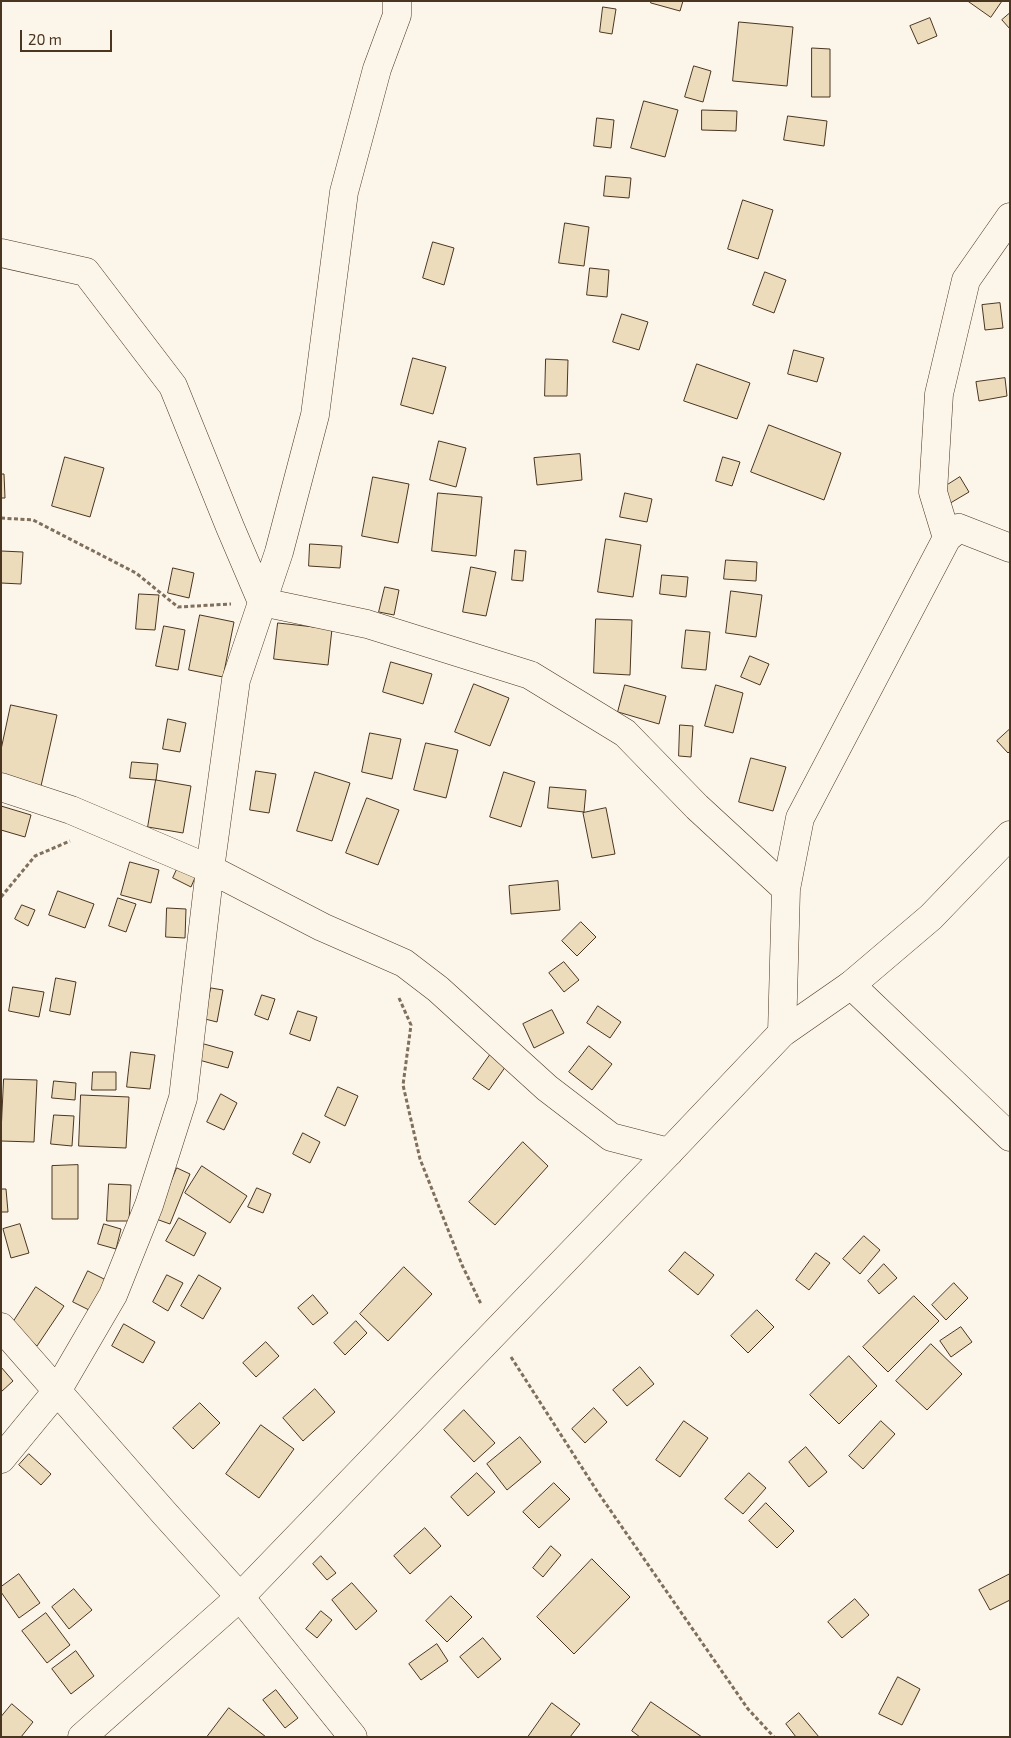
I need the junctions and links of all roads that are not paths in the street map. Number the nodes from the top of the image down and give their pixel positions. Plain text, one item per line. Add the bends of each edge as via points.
1 (398, 1) edge
2 (1010, 216) edge
3 (1, 253) edge
4 (947, 538) junction
5 (1010, 548) edge
6 (262, 602) junction
7 (1, 788) edge
8 (1010, 835) edge
9 (210, 869) junction
10 (786, 889) junction
11 (851, 985) junction
12 (782, 1033) junction
13 (1010, 1137) edge
14 (669, 1152) junction
15 (1, 1327) edge
16 (57, 1390) junction
17 (1, 1458) edge
18 (240, 1597) junction
19 (82, 1737) edge
20 (353, 1737) edge

1 - 6 street via 397,15 377,69 344,192 315,415 279,552
2 - 4 street via 966,280 940,394 934,492
3 - 6 street via 86,272 173,386
4 - 5 street via 959,528
4 - 10 street via 800,818
6 - 9 street via 236,680
6 - 10 street via 367,624 530,675 625,733 697,807
7 - 9 street via 71,810
8 - 11 street via 931,917
9 - 14 street via 322,927 404,963 438,989 547,1088 612,1137
9 - 16 street via 183,1098 149,1205 113,1295
10 - 12 street
11 - 12 street
11 - 13 street
12 - 14 street
14 - 18 street
15 - 16 street
16 - 17 street
16 - 18 street
18 - 19 street
18 - 20 street

